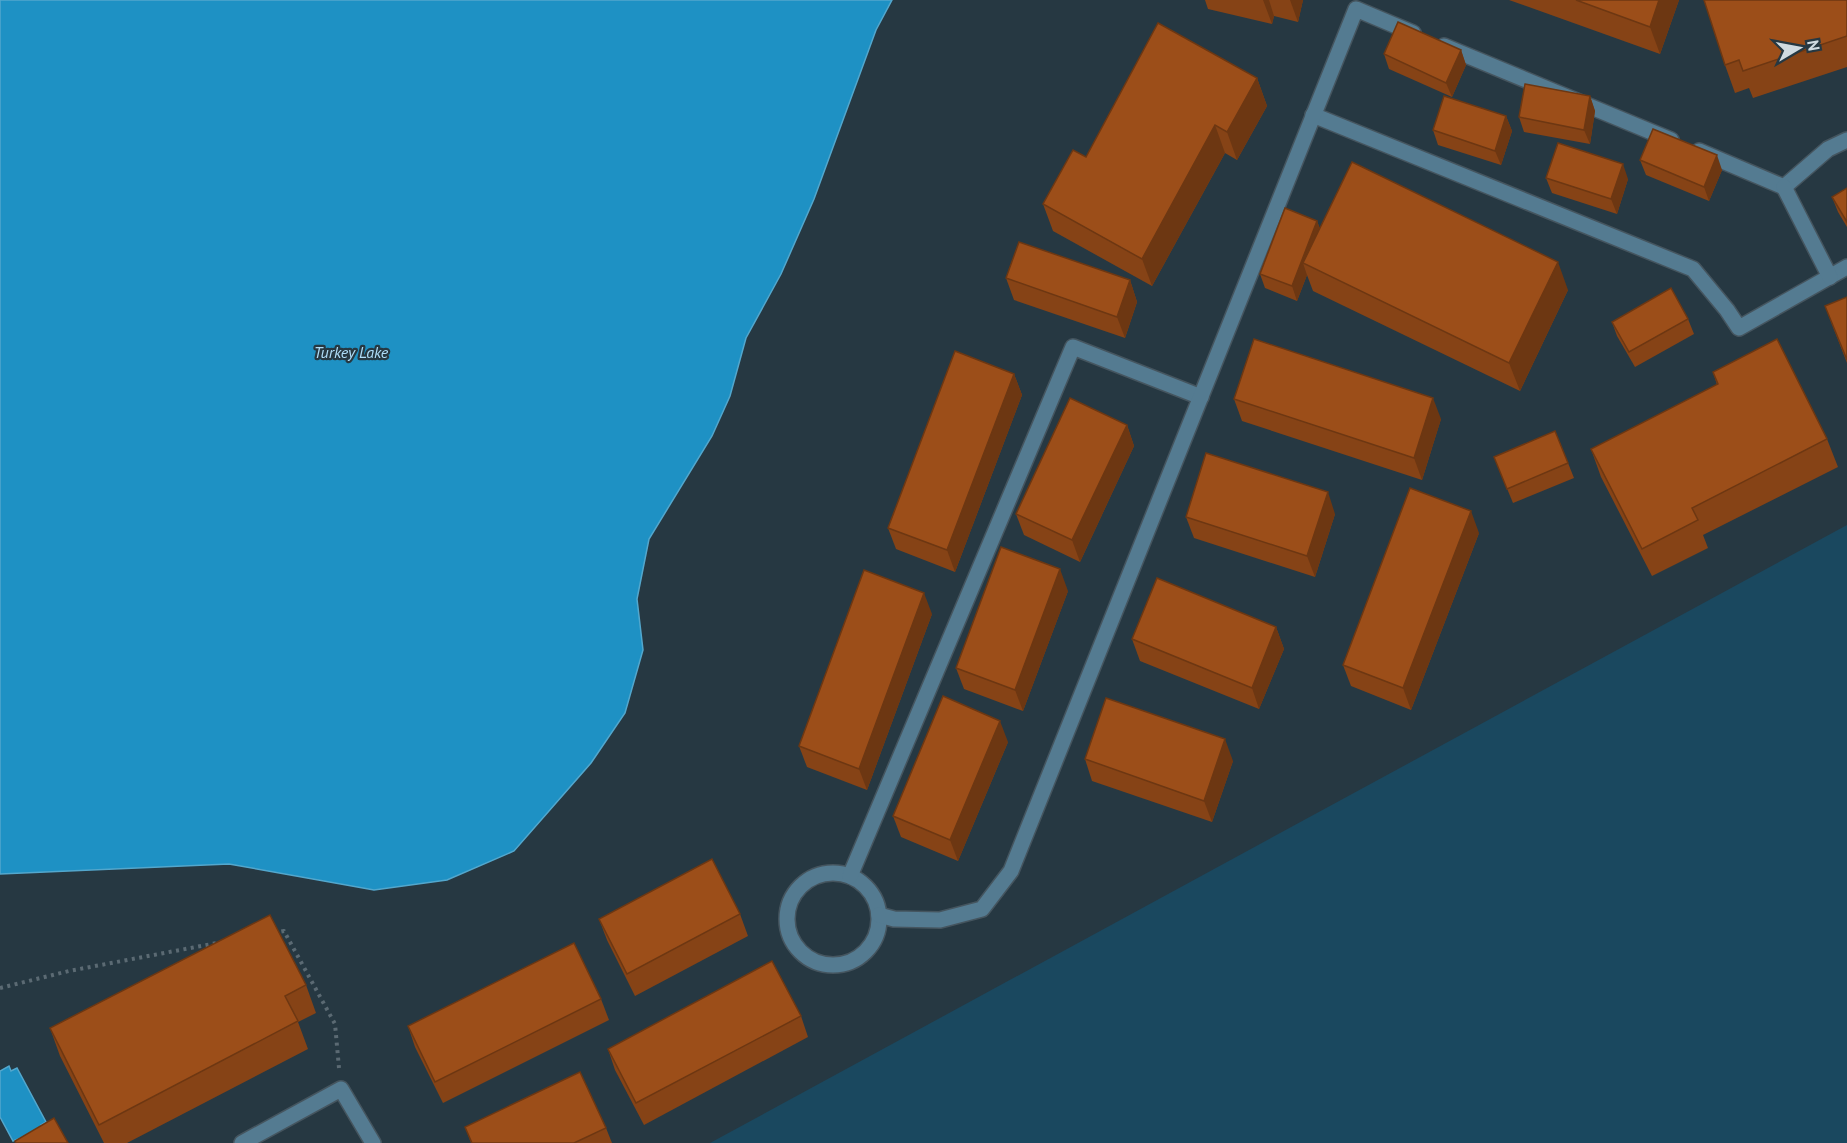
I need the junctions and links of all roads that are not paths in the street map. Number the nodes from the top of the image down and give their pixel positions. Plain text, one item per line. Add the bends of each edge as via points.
1 (1313, 115) junction
2 (1847, 140) edge
3 (1785, 187) junction
4 (1847, 267) edge
5 (1830, 277) junction
6 (1201, 397) junction
7 (850, 876) junction
8 (879, 915) junction
9 (242, 1143) edge
10 (373, 1143) edge

1 - 3 lane via 1356,9
1 - 5 lane via 1693,268 1739,328
1 - 6 lane
2 - 3 lane via 1828,149
3 - 5 lane
4 - 5 lane
6 - 7 lane via 1072,347
6 - 8 lane via 1011,871 982,909 940,920
7 - 8 lane via 871,892
7 - 8 lane via 835,872 818,874 797,889 788,906 787,922 794,943 804,955 824,964 841,964 856,959 868,948 878,931
9 - 10 lane via 340,1089

